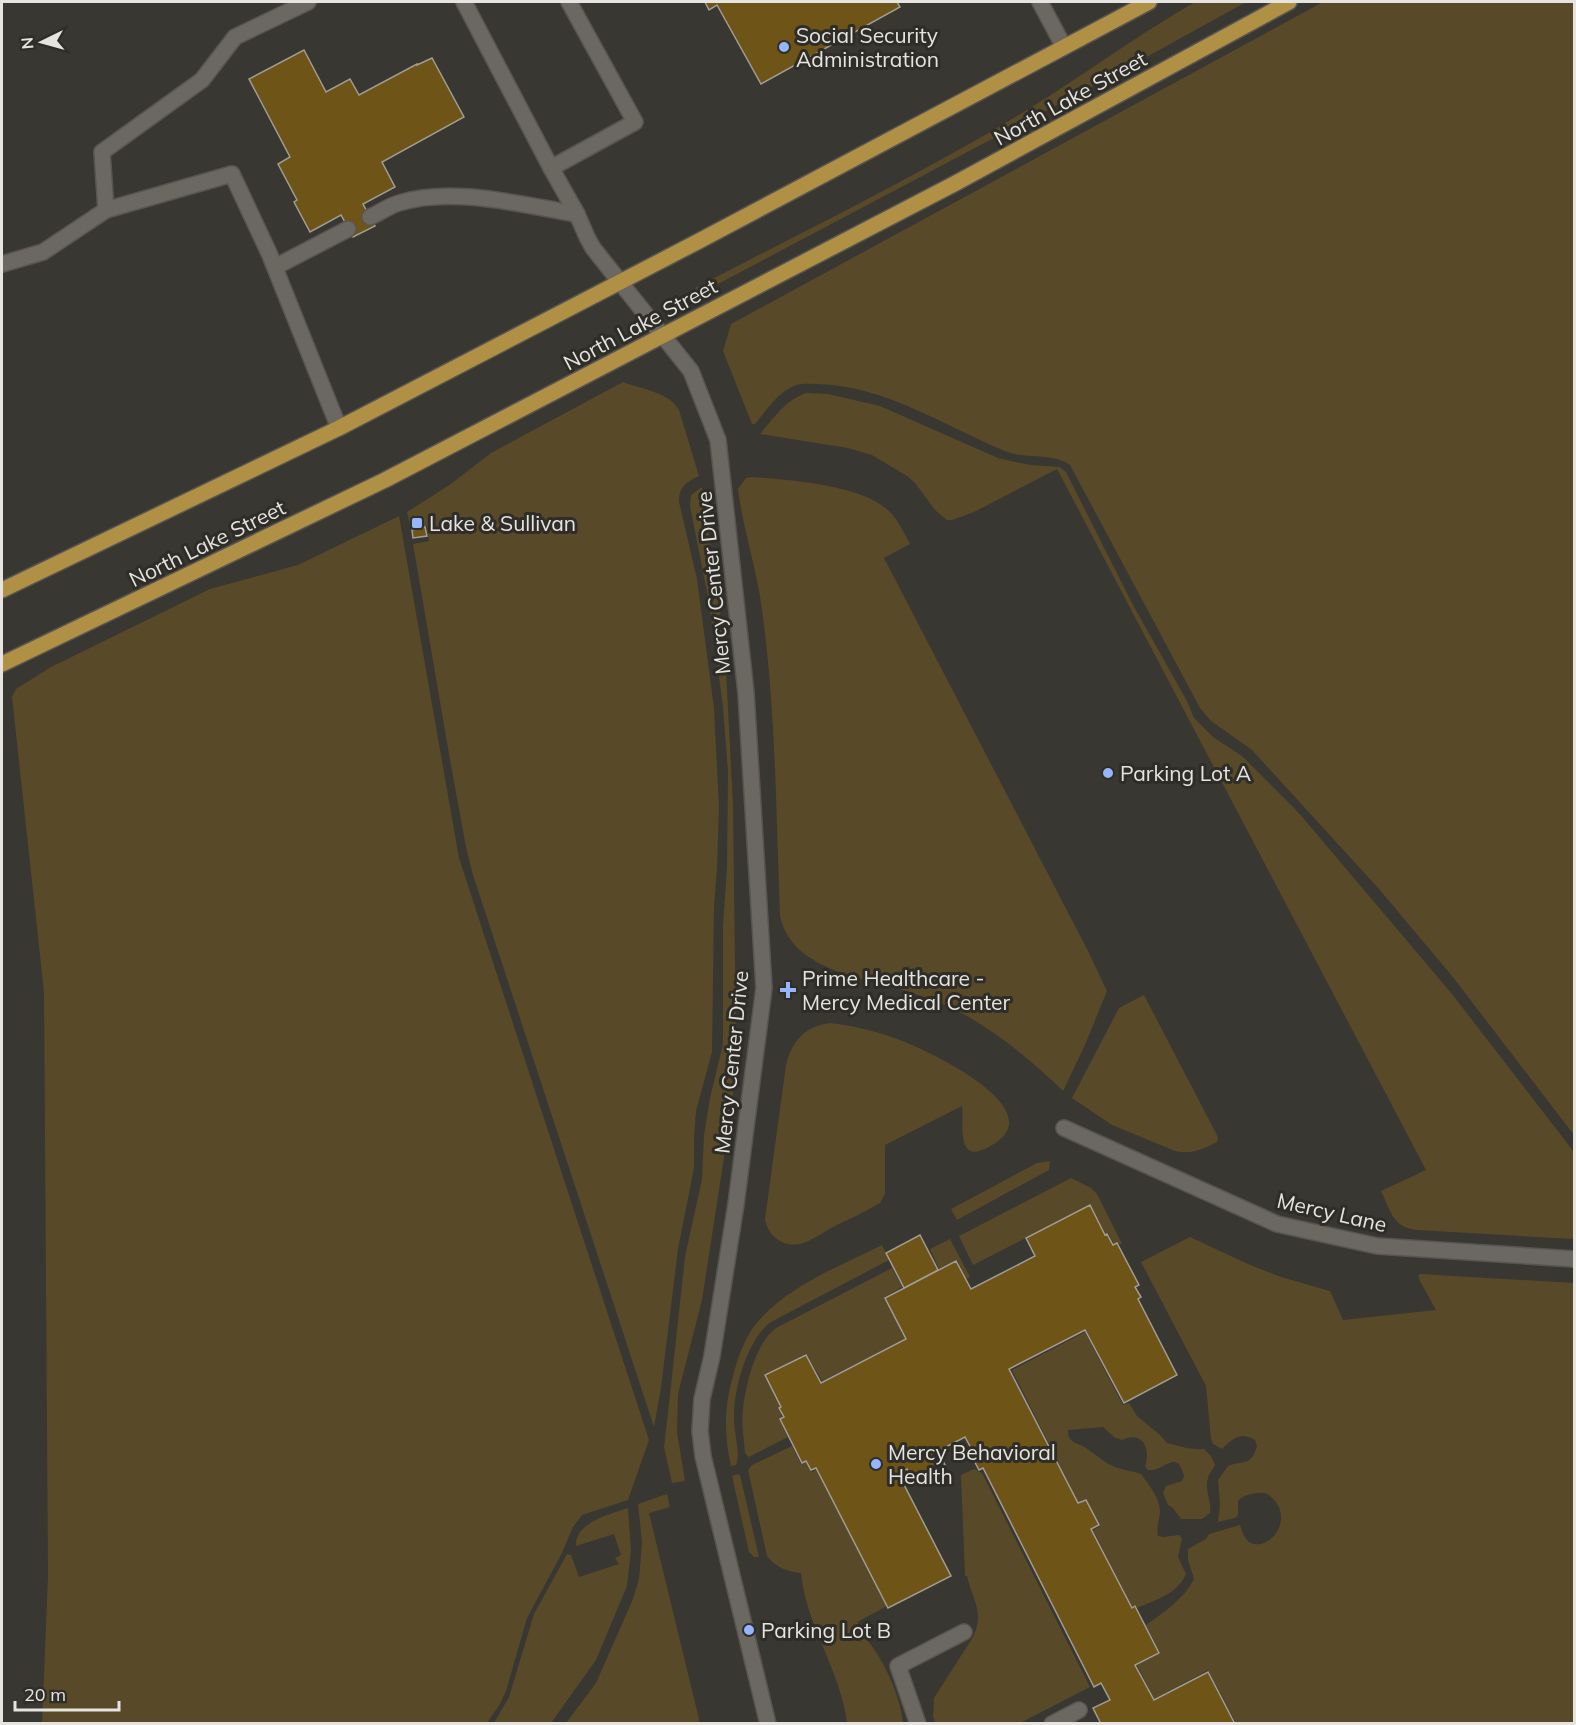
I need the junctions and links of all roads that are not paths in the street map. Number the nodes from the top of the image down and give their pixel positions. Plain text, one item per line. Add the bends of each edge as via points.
1 (308, 2) edge
2 (464, 2) edge
3 (569, 2) edge
4 (1040, 2) edge
5 (1149, 2) edge
6 (1289, 2) edge
7 (1064, 47) junction
8 (551, 168) junction
9 (106, 210) junction
10 (577, 214) junction
11 (370, 217) dead end
12 (348, 229) dead end
13 (2, 264) edge
14 (275, 267) junction
15 (620, 282) junction
16 (662, 335) junction
17 (339, 428) junction
18 (2, 590) edge
19 (2, 664) edge
20 (1064, 1128) dead end
21 (1575, 1259) edge
22 (964, 1632) dead end
23 (1079, 1710) dead end
24 (768, 1724) edge
25 (918, 1724) edge
26 (1052, 1724) edge

1 - 9 street via 235,37 202,80 102,152
2 - 8 street, Mercy Center Drive
3 - 8 street via 635,122
4 - 7 street
5 - 7 main road
6 - 16 main road, North Lake Street via 954,184
7 - 15 main road
8 - 10 street, Mercy Center Drive
9 - 13 street via 43,252
9 - 14 street via 232,174
10 - 11 street via 436,196 398,203
10 - 15 street, Mercy Center Drive via 593,248
12 - 14 street
14 - 17 street
15 - 16 street, Mercy Center Drive
15 - 17 main road
16 - 19 main road, North Lake Street via 385,480
16 - 24 street, Mercy Center Drive via 692,371 718,441 746,693 764,988 736,1204 702,1399 700,1431
17 - 18 main road
20 - 21 street, Mercy Lane via 1277,1224 1377,1246
22 - 25 street via 898,1666
23 - 26 street

